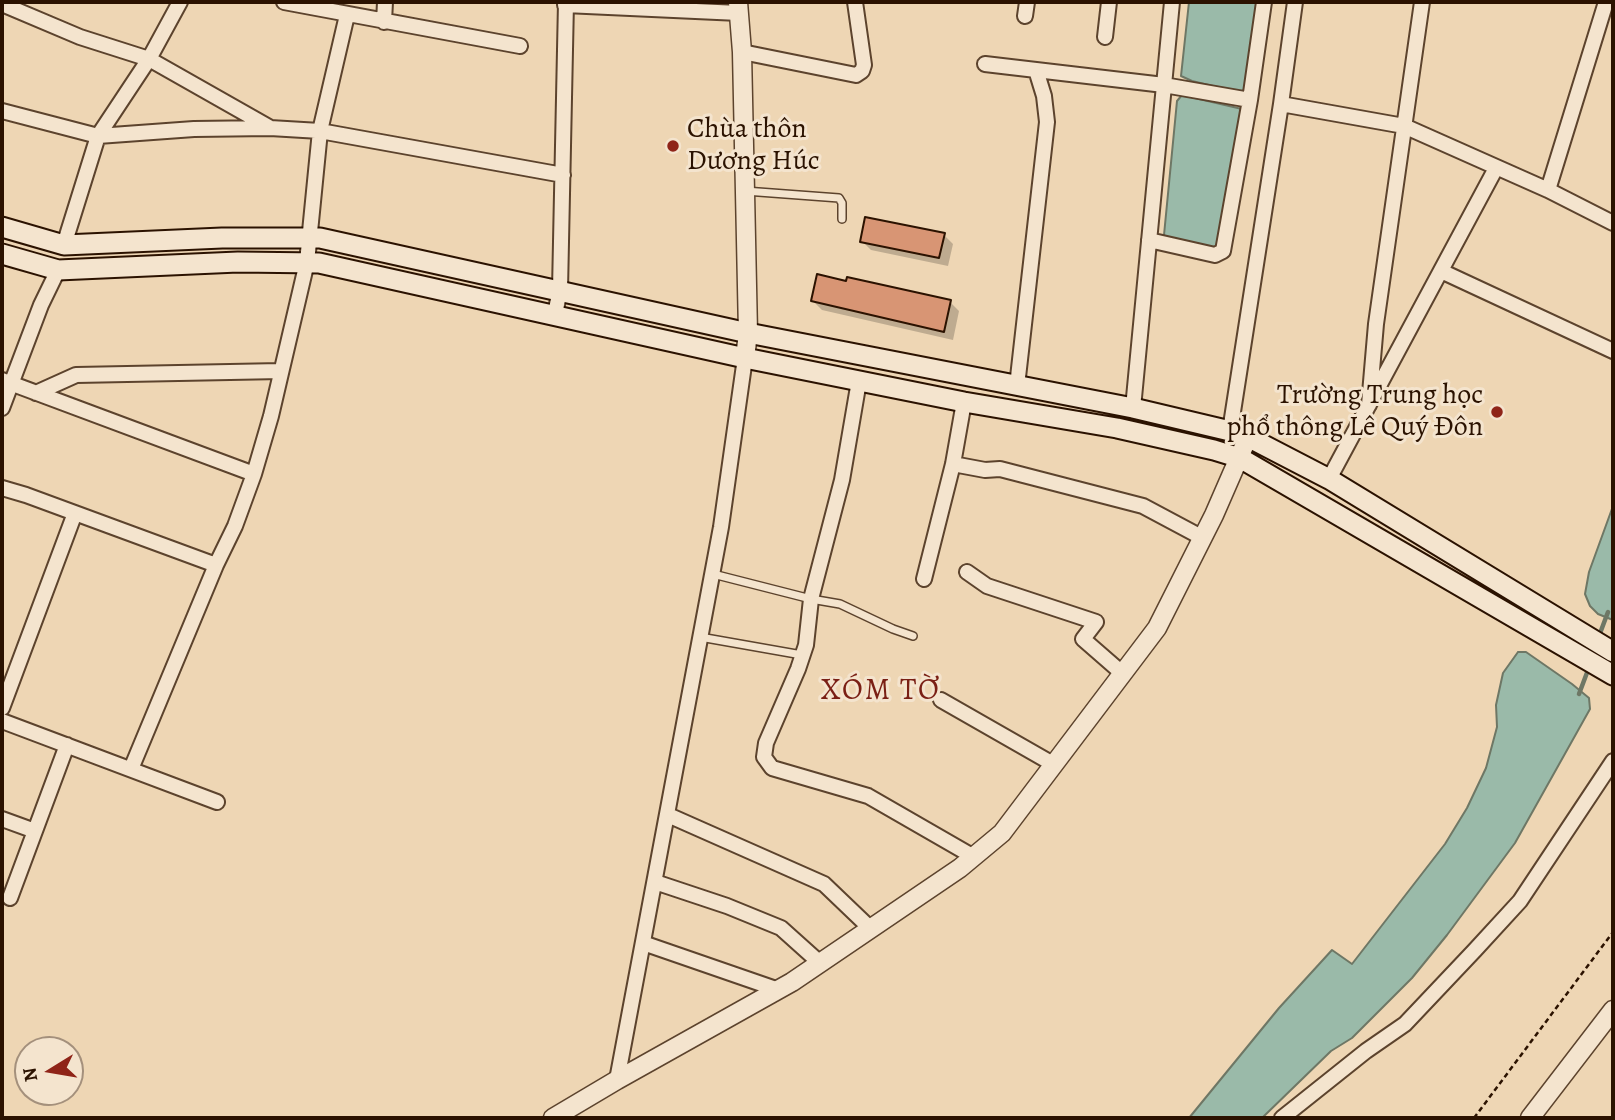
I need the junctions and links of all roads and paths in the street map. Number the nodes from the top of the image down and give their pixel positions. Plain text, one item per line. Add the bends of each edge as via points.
1 (180, 2) edge
2 (284, 2) edge
3 (385, 2) edge
4 (855, 2) edge
5 (1109, 2) edge
6 (1172, 2) edge
7 (1264, 2) edge
8 (1295, 2) edge
9 (1422, 2) edge
10 (1606, 2) edge
11 (566, 3) edge
12 (2, 4) edge
13 (738, 8) edge
14 (347, 15) junction
15 (384, 22) junction
16 (1105, 37) dead end
17 (520, 46) dead end
18 (742, 52) junction
19 (149, 59) junction
20 (985, 64) dead end
21 (1036, 70) junction
22 (1164, 85) junction
23 (1250, 100) junction
24 (1281, 104) junction
25 (2, 111) edge
26 (1405, 126) junction
27 (270, 128) junction
28 (320, 131) junction
29 (98, 136) junction
30 (1496, 168) junction
31 (563, 175) junction
32 (1548, 190) junction
33 (744, 191) junction
34 (842, 219) dead end
35 (1613, 223) edge
36 (2, 227) edge
37 (311, 237) junction
38 (1149, 240) junction
39 (64, 245) junction
40 (2, 254) edge
41 (307, 262) junction
42 (58, 270) junction
43 (1441, 271) junction
44 (560, 290) junction
45 (555, 314) junction
46 (748, 333) junction
47 (1613, 351) edge
48 (745, 358) junction
49 (281, 371) junction
50 (6, 382) edge
51 (859, 382) junction
52 (1017, 386) junction
53 (36, 393) junction
54 (964, 402) junction
55 (1368, 405) junction
56 (2, 408) edge
57 (1133, 408) junction
58 (1239, 434) junction
59 (1240, 458) junction
60 (953, 464) junction
61 (254, 474) junction
62 (1329, 479) junction
63 (2, 488) edge
64 (75, 513) junction
65 (1203, 538) junction
66 (1460, 560) junction
67 (216, 565) junction
68 (967, 572) dead end
69 (712, 574) junction
70 (924, 579) dead end
71 (1448, 579) junction
72 (811, 599) junction
73 (913, 636) dead end
74 (700, 637) junction
75 (1613, 652) edge
76 (802, 655) junction
77 (1122, 673) junction
78 (1613, 675) edge
79 (941, 700) dead end
80 (2, 708) edge
81 (2, 721) edge
82 (67, 745) junction
83 (1613, 761) edge
84 (1053, 764) junction
85 (131, 769) junction
86 (217, 802) dead end
87 (668, 815) junction
88 (2, 819) edge
89 (35, 831) junction
90 (974, 856) junction
91 (655, 882) junction
92 (10, 898) dead end
93 (871, 929) junction
94 (1613, 932) edge
95 (643, 943) junction
96 (820, 963) junction
97 (779, 990) junction
98 (1613, 1010) edge
99 (617, 1080) junction
100 (553, 1118) edge
101 (1282, 1118) edge
102 (1474, 1118) edge
103 (1530, 1118) edge

1 - 19 street
2 - 14 street
3 - 15 street
4 - 18 street via 864,65 856,75
5 - 16 street
6 - 22 street
7 - 23 street
8 - 24 street
9 - 26 street
10 - 32 street
11 - 13 street
11 - 31 street
12 - 19 street via 80,37
13 - 18 street
14 - 15 street
14 - 28 street
15 - 17 street
18 - 33 street
19 - 27 street
19 - 29 street
20 - 21 street
21 - 22 street
21 - 52 street via 1047,122
22 - 23 street
22 - 38 street
23 - 38 street via 1223,251 1215,254
24 - 26 street
24 - 58 street
25 - 29 street
26 - 30 street
26 - 55 street
27 - 28 street
27 - 29 street
28 - 31 street
28 - 37 street
29 - 39 street
30 - 32 street
30 - 43 street
31 - 44 street
32 - 35 street
33 - 34 lane via 839,198
33 - 46 street
36 - 39 main road
37 - 39 main road
37 - 41 street
37 - 44 main road
38 - 57 street
39 - 42 main road
40 - 42 main road
41 - 42 main road
41 - 45 main road
41 - 49 street
42 - 50 street
43 - 47 street
43 - 55 street
44 - 45 street
44 - 46 main road
45 - 48 main road
46 - 48 street
46 - 52 main road
48 - 51 main road
48 - 69 street
49 - 53 street via 76,375
49 - 61 street
50 - 53 street
50 - 56 street
51 - 54 main road
51 - 72 street via 842,480
52 - 57 main road
53 - 61 street
54 - 59 main road via 1177,440
54 - 60 street
55 - 62 street
57 - 58 main road
58 - 59 street
58 - 62 main road
59 - 65 street
59 - 71 main road
60 - 65 street via 1000,469 1143,506
60 - 70 street
61 - 67 street
62 - 66 main road
63 - 64 street
64 - 67 street
64 - 80 street
65 - 77 street via 1157,628
66 - 71 main road
66 - 75 main road
67 - 85 street
68 - 77 street via 987,586 1096,622 1083,639
69 - 72 lane
69 - 74 street
71 - 78 main road
72 - 73 lane via 840,604
72 - 76 street
74 - 76 lane
74 - 87 street
76 - 90 street via 766,743 764,757 772,768 868,796
77 - 84 street
79 - 84 street
81 - 82 street
82 - 85 street
82 - 89 street
83 - 101 street via 1520,901 1484,940 1405,1024
84 - 90 street via 1002,833
85 - 86 street
87 - 91 street
87 - 93 street via 824,884
88 - 89 street
89 - 92 street
90 - 93 street
91 - 95 street
91 - 96 street via 781,928
93 - 96 street
94 - 102 path
95 - 97 street
95 - 99 street
96 - 97 street
97 - 99 street
98 - 103 street
99 - 100 street

